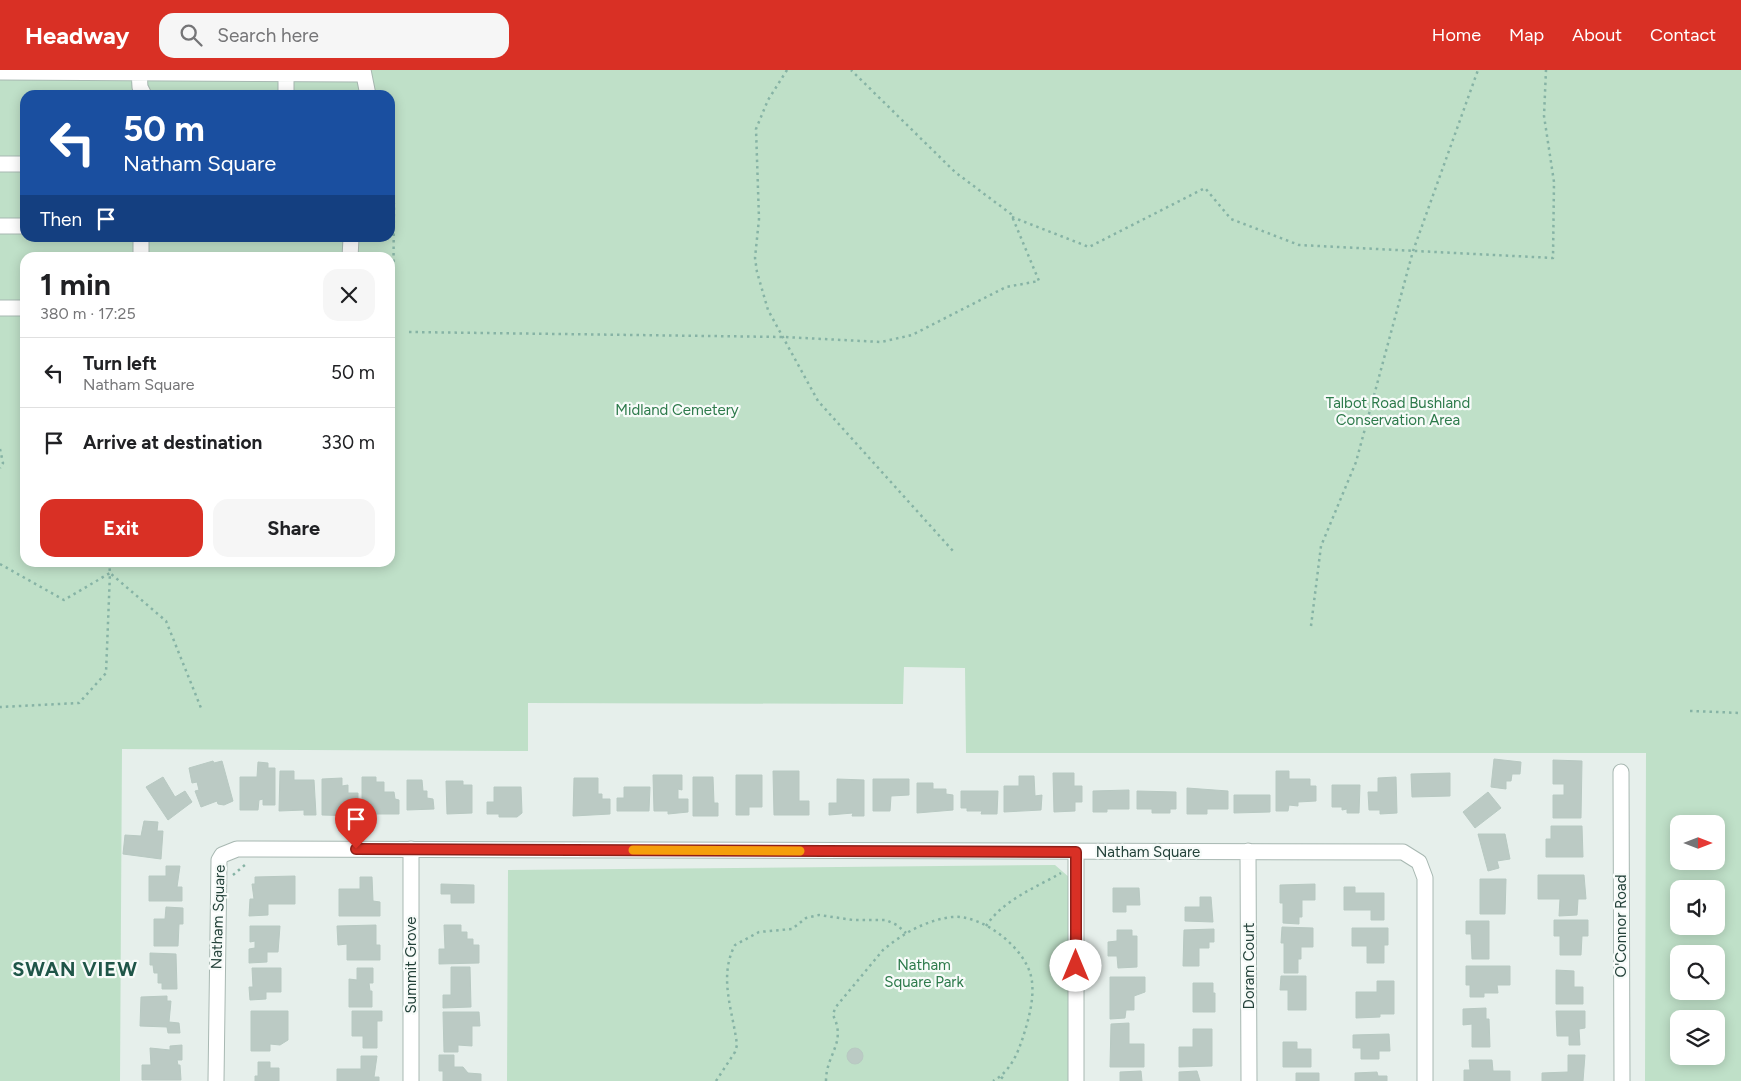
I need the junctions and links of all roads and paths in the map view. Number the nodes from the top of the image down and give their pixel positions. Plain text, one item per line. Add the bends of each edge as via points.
1 (787, 70) edge
2 (851, 70) edge
3 (1478, 70) edge
4 (1546, 70) edge
5 (0, 72) edge
6 (286, 72) edge
7 (363, 72) edge
8 (139, 84) edge
9 (286, 90) edge
10 (367, 90) edge
11 (0, 164) edge
12 (20, 164) edge
13 (1012, 217) junction
14 (0, 226) edge
15 (20, 226) edge
16 (1413, 252) junction
17 (0, 308) edge
18 (20, 308) edge
19 (409, 332) dead end
20 (784, 337) junction
21 (0, 449) edge
22 (0, 468) edge
23 (953, 551) dead end
24 (0, 564) edge
25 (109, 567) edge
26 (110, 573) junction
27 (1311, 626) dead end
28 (0, 707) edge
29 (201, 708) dead end
30 (1690, 711) dead end
31 (1741, 713) edge
32 (1621, 772) dead end
33 (410, 849) junction
34 (1248, 851) junction
35 (1076, 852) junction
36 (250, 861) dead end
37 (1061, 866) dead end
38 (230, 881) dead end
39 (986, 926) junction
40 (906, 933) junction
41 (1001, 1077) junction
42 (216, 1081) edge
43 (411, 1081) edge
44 (716, 1081) edge
45 (826, 1081) edge
46 (993, 1081) edge
47 (1006, 1081) edge
48 (1076, 1081) edge
49 (1249, 1081) edge
50 (1425, 1081) edge
51 (1622, 1081) edge

1 - 20 path via 768,100 756,129 759,218 756,272 768,310
2 - 13 path via 955,172
3 - 16 path
4 - 16 path via 1544,116 1554,182 1554,258
5 - 8 street
6 - 7 street
6 - 8 street
6 - 9 street
7 - 10 street
11 - 12 street
13 - 16 path via 1089,247 1205,188 1231,219 1299,245
13 - 20 path via 1039,281 1006,287 912,335 881,342
14 - 15 street
16 - 27 path via 1356,462 1321,546
17 - 18 street
19 - 20 path
20 - 23 path via 818,402
21 - 22 path via 3,463
24 - 26 path via 64,600
25 - 26 path
26 - 28 path via 106,673 78,703
26 - 29 path via 166,621
30 - 31 path
32 - 51 street, O'Connor Road
33 - 35 street, Natham Square
33 - 42 street, Natham Square via 237,849 222,854 218,860 216,902
33 - 43 street, Summit Grove
34 - 35 street, Natham Square
34 - 49 street, Doram Court
34 - 50 street, Natham Square via 1393,851 1403,852 1419,862 1425,878
35 - 48 street
36 - 38 path via 236,871
37 - 39 path via 1064,872 1013,901 992,916
39 - 40 path via 954,917
39 - 41 path via 1013,945 1028,966 1033,983 1023,1037 1014,1061
40 - 44 path via 897,924 886,920 819,915 806,918 792,929 759,932 735,945 728,965 727,994 737,1045
40 - 45 path via 883,950 835,1008 833,1015 839,1036
41 - 46 path
41 - 47 path

